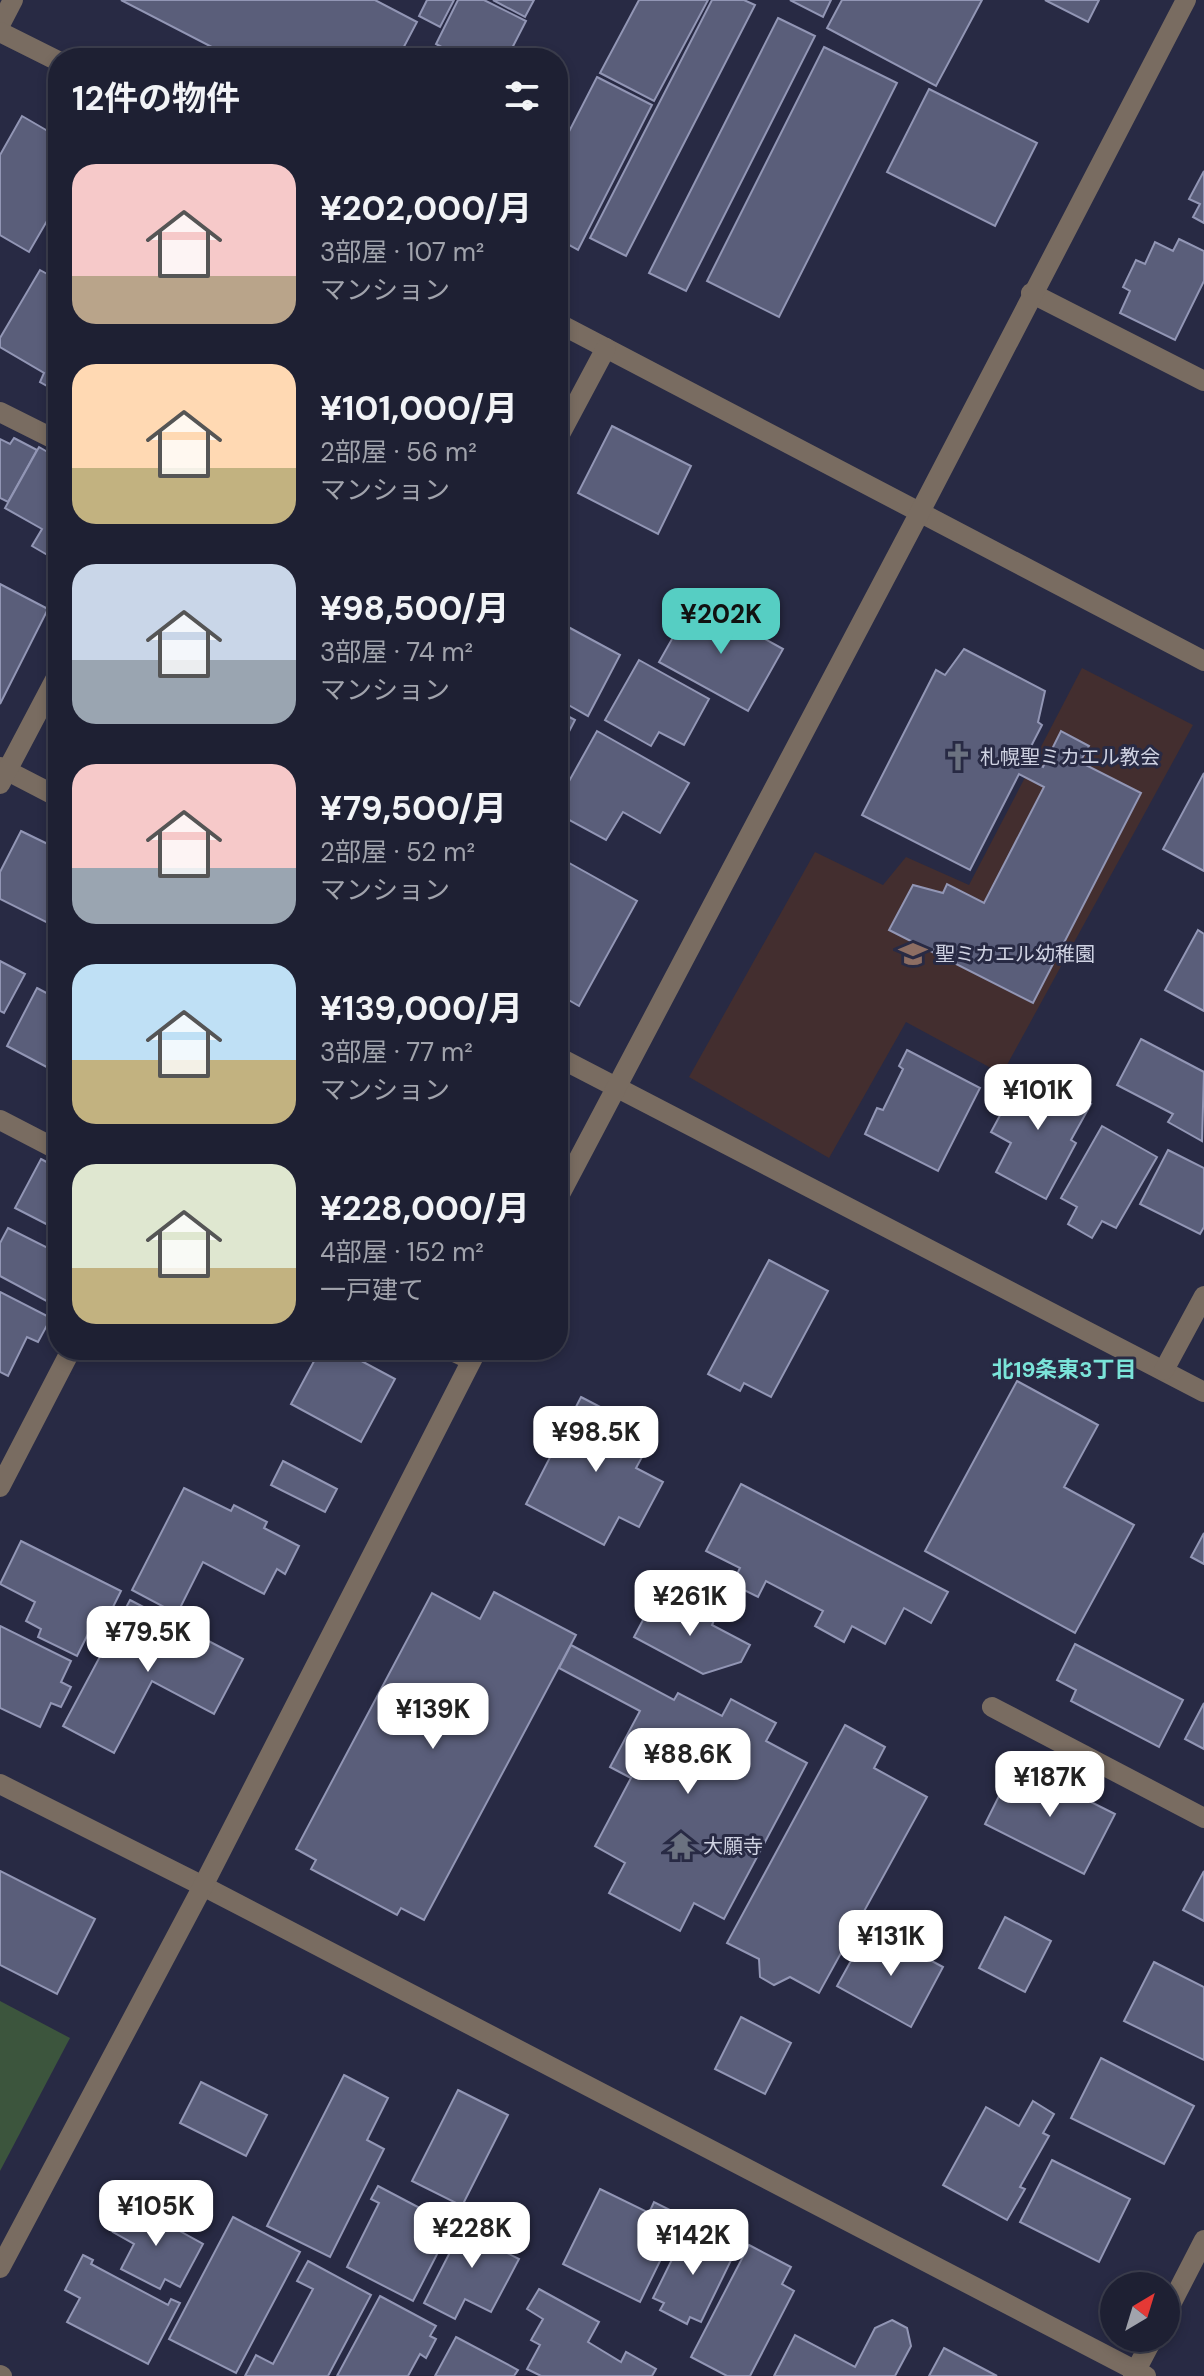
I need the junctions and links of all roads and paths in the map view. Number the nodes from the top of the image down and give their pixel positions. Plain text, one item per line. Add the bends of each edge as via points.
1 (13, 0) edge
2 (1186, 0) edge
3 (0, 25) edge
4 (0, 32) edge
5 (48, 56) edge
6 (1031, 293) junction
7 (568, 328) edge
8 (606, 348) junction
9 (1204, 381) edge
10 (0, 412) edge
11 (568, 419) edge
12 (48, 436) edge
13 (920, 512) junction
14 (1204, 661) edge
15 (48, 692) edge
16 (2, 774) edge
17 (48, 793) edge
18 (568, 1062) edge
19 (617, 1087) junction
20 (0, 1120) edge
21 (48, 1145) edge
22 (568, 1179) edge
23 (1204, 1296) edge
24 (65, 1360) edge
25 (471, 1360) edge
26 (1164, 1370) junction
27 (1204, 1392) edge
28 (8, 1453) edge
29 (0, 1487) edge
30 (992, 1707) dead end
31 (0, 1784) edge
32 (1204, 1818) edge
33 (203, 1886) junction
34 (1204, 2240) edge
35 (0, 2268) edge
36 (1180, 2287) edge
37 (1147, 2352) edge
38 (1138, 2374) edge

1 - 3 street
2 - 6 street
4 - 5 street
6 - 9 street
6 - 13 street
7 - 8 street
8 - 11 street
8 - 13 street
10 - 12 street
13 - 14 street
13 - 19 street
15 - 16 street
16 - 17 street
18 - 19 street
19 - 22 street
19 - 26 street
20 - 21 street
23 - 26 street
24 - 28 street
25 - 33 street
26 - 27 street
28 - 29 street
30 - 32 street
31 - 33 street
33 - 35 street
33 - 38 street
34 - 36 street
37 - 38 street

